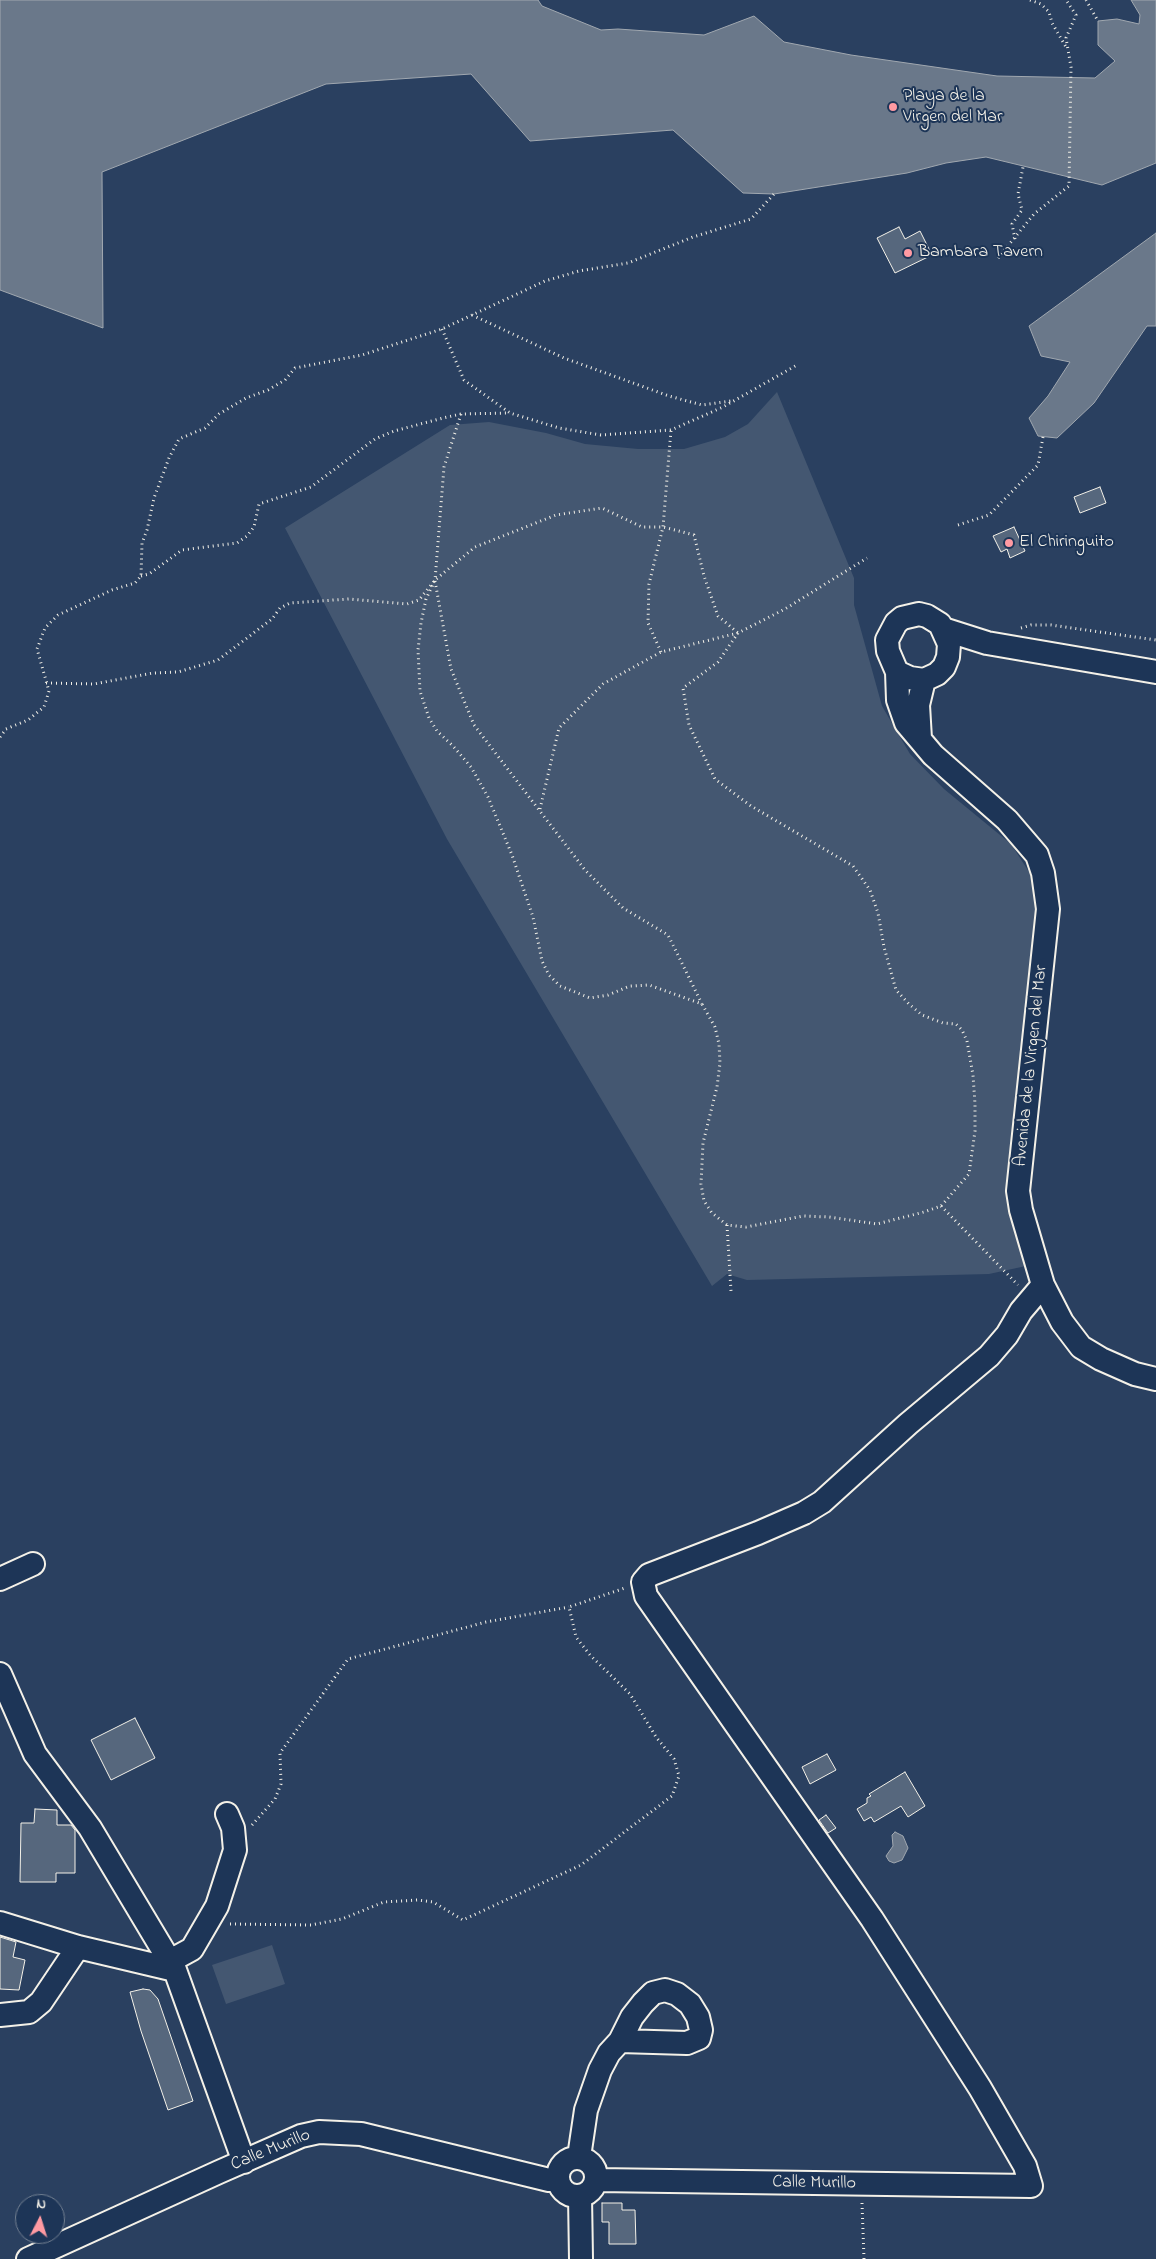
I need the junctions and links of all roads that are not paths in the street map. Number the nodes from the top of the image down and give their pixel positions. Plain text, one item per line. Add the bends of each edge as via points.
1 (943, 629) junction
2 (987, 643) junction
3 (944, 667) junction
4 (897, 672) junction
5 (1156, 672) edge
6 (924, 680) junction
7 (920, 739) junction
8 (1043, 1285) junction
9 (1156, 1380) edge
10 (32, 1564) dead end
11 (0, 1579) edge
12 (0, 1674) edge
13 (227, 1814) dead end
14 (0, 1923) edge
15 (78, 1947) junction
16 (172, 1966) junction
17 (0, 2015) edge
18 (620, 2041) dead end
19 (579, 2157) junction
20 (244, 2162) junction
21 (557, 2179) junction
22 (596, 2180) junction
23 (580, 2196) junction
24 (28, 2259) edge
25 (581, 2259) edge

1 - 2 street
1 - 3 street via 949,644
1 - 4 street via 935,620 919,614 896,623 887,640
2 - 3 street via 963,650
2 - 5 street
3 - 6 street
4 - 6 street
4 - 7 street, Avenida de la Virgen del Mar via 898,700 906,724
6 - 7 street via 918,705
7 - 8 street, Avenida de la Virgen del Mar via 933,755 1008,820 1037,855 1043,873 1048,909 1018,1191
8 - 9 street, Avenida de la Virgen del Mar via 1062,1322 1081,1347 1101,1359
8 - 22 street, Calle Murillo via 989,1356 822,1502 758,1533 649,1575 643,1582 646,1596 883,1936 980,2088 1025,2166 1031,2186
10 - 11 street
12 - 16 street via 35,1754 90,1828
13 - 16 street via 233,1828 235,1850 217,1906 192,1949
14 - 15 street
15 - 16 street
15 - 17 street via 41,2002 29,2012
16 - 20 street
18 - 19 street via 609,2053 592,2090 584,2118
19 - 21 street via 563,2163
19 - 22 street via 594,2167
20 - 21 street, Calle Murillo via 301,2136 338,2131 549,2180
20 - 24 street, Calle Murillo
21 - 23 street via 562,2190
22 - 23 street via 591,2191
23 - 25 street

